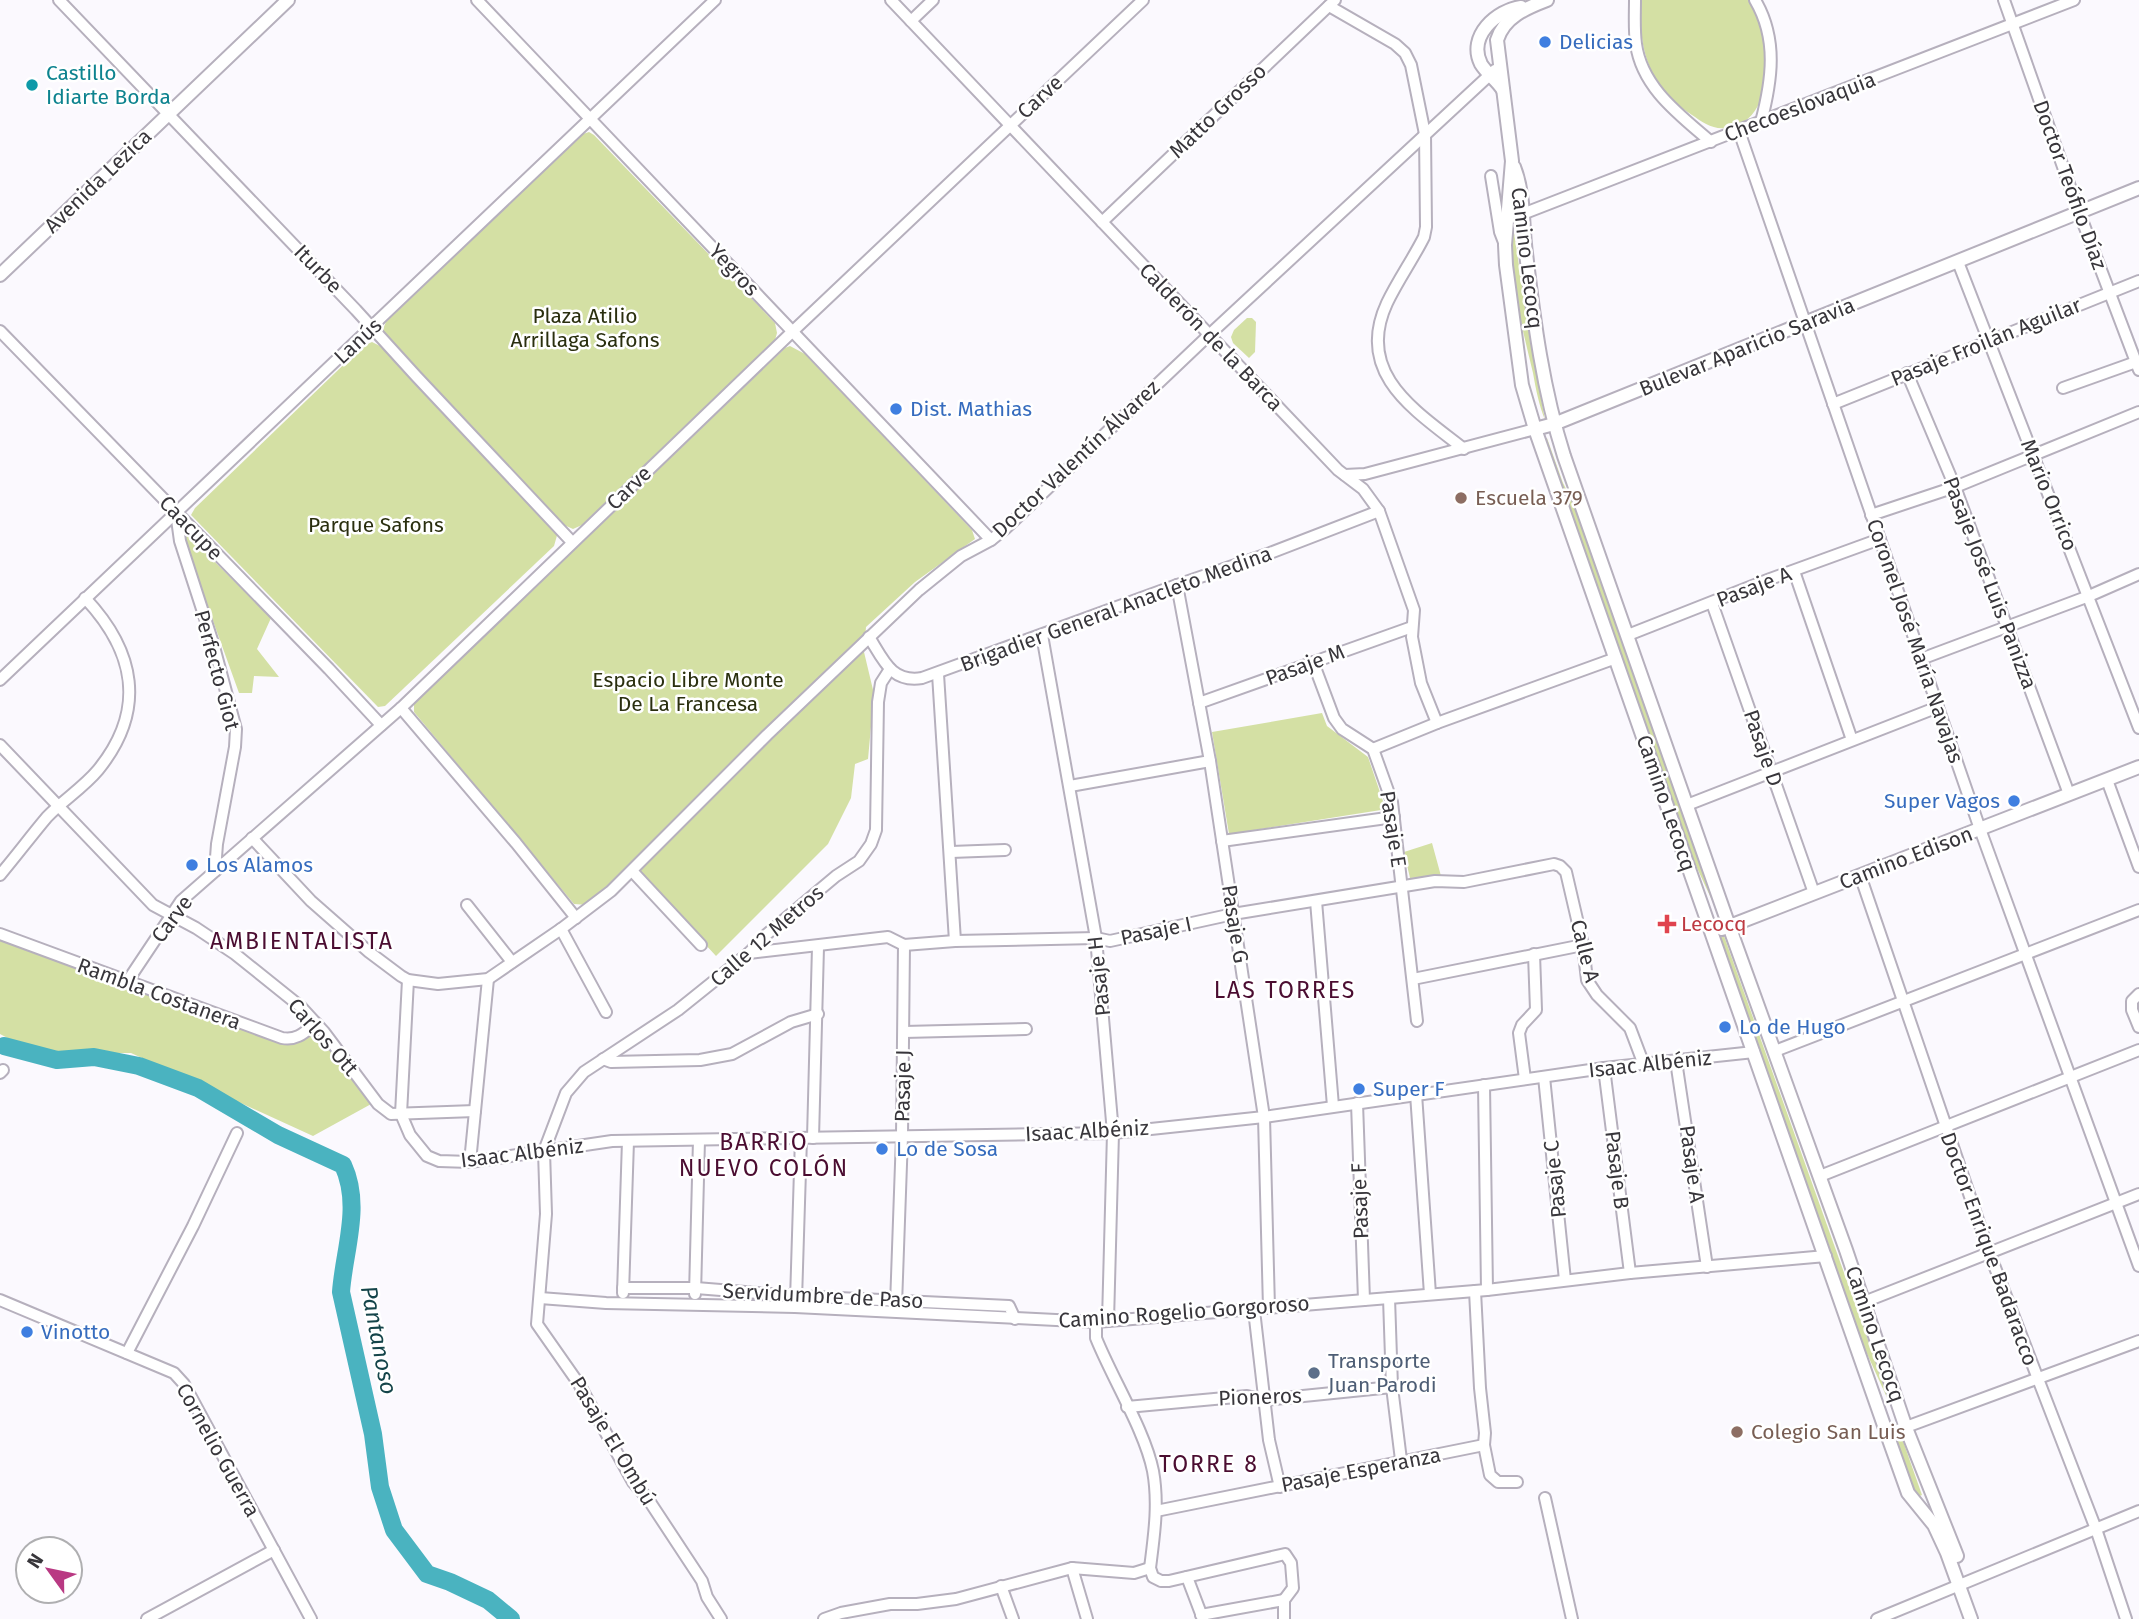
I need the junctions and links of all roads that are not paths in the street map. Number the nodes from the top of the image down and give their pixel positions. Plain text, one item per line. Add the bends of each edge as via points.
1 (59, 0) edge
2 (288, 0) edge
3 (477, 0) edge
4 (715, 0) edge
5 (891, 0) edge
6 (933, 0) edge
7 (1143, 0) edge
8 (1547, 0) edge
9 (1635, 0) edge
10 (1755, 0) edge
11 (2004, 0) edge
12 (2074, 0) edge
13 (1332, 3) edge
14 (1532, 6) junction
15 (911, 21) junction
16 (2012, 23) junction
17 (1495, 71) junction
18 (168, 113) junction
19 (590, 118) junction
20 (1761, 122) junction
21 (1010, 125) junction
22 (1738, 131) junction
23 (1424, 134) junction
24 (1711, 142) junction
25 (1512, 161) junction
26 (1491, 176) dead end
27 (2139, 188) edge
28 (2079, 212) junction
29 (1525, 213) junction
30 (1102, 222) junction
31 (1505, 245) junction
32 (1958, 262) junction
33 (0, 275) edge
34 (2139, 281) edge
35 (2110, 294) junction
36 (1806, 323) junction
37 (372, 328) junction
38 (0, 331) edge
39 (792, 332) junction
40 (1209, 335) junction
41 (1987, 341) junction
42 (2138, 366) edge
43 (1907, 373) junction
44 (2063, 388) dead end
45 (1833, 404) junction
46 (2139, 412) edge
47 (1554, 424) junction
48 (1535, 429) junction
49 (1464, 449) junction
50 (2034, 456) junction
51 (1345, 475) junction
52 (1955, 487) junction
53 (1378, 511) junction
54 (176, 512) junction
55 (1871, 515) junction
56 (1880, 539) junction
57 (990, 540) junction
58 (572, 542) junction
59 (1794, 571) junction
60 (2139, 574) edge
61 (1177, 584) junction
62 (2089, 596) junction
63 (85, 598) junction
64 (1712, 603) junction
65 (2007, 626) junction
66 (1412, 627) junction
67 (1042, 635) junction
68 (1628, 635) junction
69 (869, 637) junction
70 (1616, 658) junction
71 (1921, 659) junction
72 (1313, 662) junction
73 (890, 669) junction
74 (2, 674) edge
75 (938, 674) junction
76 (1199, 703) junction
77 (1938, 707) junction
78 (401, 708) junction
79 (1437, 723) junction
80 (381, 725) junction
81 (2139, 728) edge
82 (1852, 740) junction
83 (0, 745) edge
84 (1373, 749) junction
85 (1210, 761) junction
86 (2139, 767) edge
87 (1771, 771) junction
88 (2107, 780) junction
89 (1070, 786) junction
90 (2069, 794) junction
91 (1687, 805) junction
92 (59, 807) junction
93 (1394, 817) junction
94 (1980, 829) junction
95 (251, 838) junction
96 (1222, 841) junction
97 (1005, 850) dead end
98 (951, 852) junction
99 (1560, 866) joint
100 (2139, 867) edge
101 (215, 871) junction
102 (633, 872) junction
103 (0, 875) edge
104 (1860, 875) junction
105 (1402, 887) junction
106 (1814, 893) junction
107 (1316, 901) junction
108 (467, 905) dead end
109 (2139, 910) edge
110 (170, 914) junction
111 (1233, 914) junction
112 (576, 918) junction
113 (1729, 926) junction
114 (561, 929) junction
115 (1712, 933) junction
116 (0, 934) edge
117 (1096, 937) junction
118 (955, 941) junction
119 (701, 944) dead end
120 (904, 945) junction
121 (1583, 945) junction
122 (818, 947) junction
123 (750, 953) junction
124 (1534, 954) junction
125 (2025, 954) junction
126 (512, 962) junction
127 (488, 979) junction
128 (1413, 979) junction
129 (408, 980) junction
130 (127, 982) junction
131 (2136, 998) edge
132 (1902, 1002) junction
133 (606, 1012) dead end
134 (818, 1014) junction
135 (1417, 1021) dead end
136 (316, 1023) junction
137 (2139, 1027) edge
138 (1026, 1029) dead end
139 (904, 1032) junction
140 (2139, 1050) edge
141 (1775, 1051) junction
142 (1754, 1052) junction
143 (603, 1059) junction
144 (1676, 1061) junction
145 (1644, 1065) junction
146 (1604, 1068) junction
147 (1544, 1077) junction
148 (2070, 1077) junction
149 (1525, 1079) junction
150 (1484, 1085) junction
151 (1416, 1094) junction
152 (1357, 1103) junction
153 (1332, 1106) junction
154 (475, 1111) junction
155 (401, 1114) junction
156 (1264, 1117) junction
157 (1945, 1126) junction
158 (237, 1133) dead end
159 (1113, 1133) junction
160 (902, 1136) junction
161 (807, 1138) junction
162 (699, 1140) junction
163 (628, 1141) junction
164 (544, 1152) junction
165 (470, 1162) junction
166 (1820, 1176) junction
167 (2139, 1195) edge
168 (2116, 1203) junction
169 (1989, 1252) junction
170 (1826, 1256) junction
171 (2139, 1266) edge
172 (1707, 1267) junction
173 (1630, 1273) junction
174 (1565, 1280) junction
175 (623, 1288) junction
176 (696, 1288) junction
177 (1481, 1290) junction
178 (1430, 1294) junction
179 (540, 1298) junction
180 (1389, 1298) junction
181 (0, 1300) edge
182 (1363, 1300) junction
183 (796, 1301) junction
184 (1864, 1302) junction
185 (623, 1303) junction
186 (695, 1304) junction
187 (896, 1306) junction
188 (1269, 1308) junction
189 (1254, 1310) junction
190 (1102, 1322) junction
191 (2139, 1341) edge
192 (127, 1353) junction
193 (2036, 1380) junction
194 (1392, 1387) junction
195 (1264, 1400) junction
196 (1127, 1407) junction
197 (1906, 1428) junction
198 (1887, 1434) junction
199 (1484, 1445) junction
200 (1401, 1460) junction
201 (1517, 1482) dead end
202 (1280, 1487) junction
203 (1545, 1498) dead end
204 (1156, 1511) junction
205 (2139, 1511) edge
206 (2096, 1529) junction
207 (274, 1550) junction
208 (1072, 1568) junction
209 (1150, 1568) junction
210 (1187, 1577) junction
211 (1962, 1583) junction
212 (1001, 1586) junction
213 (1284, 1600) junction
214 (1202, 1617) edge
215 (146, 1619) edge
216 (311, 1619) edge
217 (721, 1619) edge
218 (824, 1619) edge
219 (1013, 1619) edge
220 (1087, 1619) edge
221 (1284, 1619) edge
222 (1572, 1619) edge
223 (1877, 1619) edge
224 (1971, 1619) edge
225 (1979, 1619) edge
226 (2126, 1619) edge

1 - 18 street, Iturbe
2 - 18 street, Avenida Lezica
3 - 19 street, Yegros
4 - 19 street, Lanús
5 - 15 street, Calderón de la Barca
6 - 15 street
7 - 21 street, Carve
8 - 14 street
9 - 24 street via 1636,46 1647,77 1673,109
10 - 20 street via 1770,35 1772,62
11 - 16 street, Doctor Teófilo Díaz
12 - 16 street, Checoeslovaquia
13 - 23 street via 1405,53
13 - 30 street, Matto Grosso
14 - 17 street via 1500,31
14 - 17 street, Camino Lecocq via 1501,13 1484,30 1479,56 1481,63
15 - 21 street, Calderón de la Barca
16 - 20 street, Checoeslovaquia
16 - 28 street, Doctor Teófilo Díaz
17 - 23 street, Doctor Valentín Álvarez
17 - 25 street, Camino Lecocq via 1503,90
18 - 33 street, Avenida Lezica
18 - 37 street, Iturbe
19 - 37 street, Lanús
19 - 39 street, Yegros
20 - 22 street, Checoeslovaquia
21 - 30 street, Calderón de la Barca
21 - 39 street, Carve
22 - 24 street, Checoeslovaquia
22 - 36 street, Coronel José María Navajas
23 - 40 street, Doctor Valentín Álvarez
23 - 49 street via 1424,237 1387,303 1380,331 1381,361 1397,393
24 - 29 street, Checoeslovaquia
25 - 29 street, Camino Lecocq
25 - 31 street, Camino Lecocq
26 - 31 street
27 - 28 street, Bulevar Aparicio Saravia
28 - 32 street, Bulevar Aparicio Saravia
28 - 35 street, Doctor Teófilo Díaz
29 - 47 street, Camino Lecocq via 1525,249
30 - 40 street, Calderón de la Barca
31 - 48 street, Camino Lecocq via 1520,374
32 - 36 street, Bulevar Aparicio Saravia
32 - 41 street, Mario Orrico
34 - 35 street, Pasaje Froilán Aguilar
35 - 41 street, Pasaje Froilán Aguilar
35 - 42 street, Doctor Teófilo Díaz
36 - 45 street, Coronel José María Navajas
36 - 47 street, Bulevar Aparicio Saravia
37 - 54 street, Lanús
37 - 58 street, Iturbe
38 - 54 street, Caacupe
39 - 57 street, Yegros
39 - 58 street, Carve
40 - 51 street, Calderón de la Barca
40 - 57 street, Doctor Valentín Álvarez
41 - 43 street, Pasaje Froilán Aguilar
41 - 50 street, Mario Orrico
42 - 44 street
43 - 45 street, Pasaje Froilán Aguilar
43 - 52 street, Pasaje José Luis Panizza
45 - 55 street, Coronel José María Navajas
46 - 50 street
47 - 48 street, Bulevar Aparicio Saravia
47 - 68 street, Camino Lecocq
48 - 49 street, Bulevar Aparicio Saravia
48 - 70 street, Camino Lecocq
49 - 51 street, Bulevar Aparicio Saravia
50 - 52 street
50 - 62 street, Mario Orrico
51 - 53 street, Calderón de la Barca via 1371,496
52 - 55 street
52 - 65 street, Pasaje José Luis Panizza
53 - 61 street, Brigadier General Anacleto Medina
53 - 66 street, Calderón de la Barca via 1414,610
54 - 63 street, Lanús
54 - 80 street, Caacupe
54 - 101 street, Perfecto Giot via 180,541 236,729
55 - 56 street, Coronel José María Navajas
56 - 59 street, Pasaje A
56 - 71 street, Coronel José María Navajas
57 - 69 street, Doctor Valentín Álvarez via 940,570
58 - 78 street, Carve
59 - 64 street, Pasaje A
59 - 82 street
60 - 62 street
61 - 67 street, Brigadier General Anacleto Medina
61 - 76 street, Pasaje G
62 - 65 street
62 - 81 street, Mario Orrico
63 - 74 street, Lanús
63 - 92 street via 121,646 130,685 128,704 111,751
64 - 68 street, Pasaje A
64 - 87 street, Pasaje D
65 - 71 street
65 - 90 street, Pasaje José Luis Panizza
66 - 72 street, Pasaje M
66 - 79 street, Calderón de la Barca via 1421,682
67 - 75 street, Brigadier General Anacleto Medina
67 - 89 street, Pasaje H
68 - 91 street, Camino Lecocq
69 - 73 street
69 - 102 street, Doctor Valentín Álvarez
70 - 79 street
70 - 115 street, Camino Lecocq
71 - 77 street, Coronel José María Navajas
72 - 76 street, Pasaje M
72 - 84 street via 1332,715
73 - 75 street, Brigadier General Anacleto Medina via 908,680
73 - 123 street, Calle 12 Metros via 881,683 878,702 876,830 871,844 859,861 767,934
75 - 98 street
76 - 85 street, Pasaje G
77 - 82 street
77 - 94 street, Coronel José María Navajas
78 - 80 street, Carve
78 - 112 street
79 - 84 street
80 - 95 street, Carve
82 - 87 street
83 - 92 street, Carlos Ott
84 - 93 street, Pasaje E
85 - 89 street
85 - 96 street, Pasaje G
86 - 88 street, Camino Edison
87 - 91 street
87 - 106 street, Pasaje D
88 - 90 street, Camino Edison
88 - 100 street
89 - 117 street, Pasaje H
90 - 94 street, Camino Edison
91 - 113 street, Camino Lecocq
92 - 103 street
92 - 110 street, Carlos Ott via 146,899
93 - 96 street
93 - 105 street, Pasaje E
94 - 104 street, Camino Edison
94 - 125 street, Coronel José María Navajas
95 - 101 street, Carve
95 - 129 street via 311,901
96 - 111 street, Pasaje G
97 - 98 street
98 - 118 street
99 - 105 street, Pasaje I
99 - 121 street, Calle A via 1566,872
101 - 110 street, Carve
102 - 112 street, Doctor Valentín Álvarez
102 - 119 street
104 - 106 street, Camino Edison
104 - 132 street, Doctor Enrique Badaracco
105 - 107 street, Pasaje I
105 - 128 street, Pasaje E
106 - 113 street, Camino Edison
107 - 111 street, Pasaje I
107 - 153 street
108 - 126 street
109 - 125 street
110 - 130 street, Carve
110 - 136 street, Carlos Ott via 236,954
111 - 117 street, Pasaje I via 1110,941
111 - 156 street, Pasaje G
112 - 114 street, Doctor Valentín Álvarez
113 - 115 street, Camino Edison
113 - 141 street, Camino Lecocq
114 - 126 street, Doctor Valentín Álvarez
114 - 133 street
115 - 142 street, Camino Lecocq
116 - 130 street, Rambla Costanera
117 - 118 street, Pasaje I
117 - 159 street, Pasaje H
118 - 120 street, Pasaje I
120 - 122 street, Pasaje I via 888,937
120 - 139 street, Pasaje J
121 - 124 street
121 - 145 street, Calle A via 1587,980 1630,1028
122 - 123 street, Pasaje I
122 - 134 street
123 - 143 street, Calle 12 Metros via 678,1010
124 - 128 street
124 - 149 street via 1536,1010 1519,1033
125 - 132 street
125 - 148 street, Coronel José María Navajas
126 - 127 street, Doctor Valentín Álvarez
127 - 129 street via 455,984
127 - 154 street
128 - 135 street, Pasaje E
129 - 155 street
130 - 136 street, Rambla Costanera via 290,1040
131 - 137 street via 2132,1010
132 - 141 street
132 - 157 street, Doctor Enrique Badaracco
134 - 143 street via 791,1022 732,1054
134 - 161 street
136 - 155 street, Carlos Ott via 378,1104 391,1114
138 - 139 street
139 - 160 street, Pasaje J
140 - 148 street
141 - 166 street, Camino Lecocq
142 - 144 street, Isaac Albéniz
142 - 170 street, Camino Lecocq
143 - 164 street, Calle 12 Metros via 566,1093
144 - 145 street, Isaac Albéniz
144 - 172 street, Pasaje A
145 - 146 street, Isaac Albéniz
146 - 147 street, Isaac Albéniz
146 - 173 street, Pasaje B
147 - 149 street, Isaac Albéniz
147 - 174 street, Pasaje C
148 - 157 street
148 - 168 street, Coronel José María Navajas
149 - 150 street, Isaac Albéniz
150 - 151 street, Isaac Albéniz
150 - 177 street
151 - 152 street, Isaac Albéniz
151 - 178 street
152 - 153 street, Isaac Albéniz
152 - 182 street, Pasaje F
153 - 156 street, Isaac Albéniz
154 - 155 street
154 - 165 street
155 - 165 street, Isaac Albéniz via 427,1156
156 - 159 street, Isaac Albéniz
156 - 188 street, Pasaje G
157 - 166 street
157 - 169 street, Doctor Enrique Badaracco
158 - 192 street
159 - 160 street, Isaac Albéniz
159 - 190 street, Pasaje H
160 - 161 street, Isaac Albéniz
160 - 187 street, Pasaje J
161 - 162 street, Isaac Albéniz
161 - 183 street
162 - 163 street, Isaac Albéniz
162 - 176 street
163 - 164 street, Isaac Albéniz
163 - 175 street
164 - 165 street, Isaac Albéniz
164 - 179 street, Pasaje El Ombú via 546,1214
166 - 184 street, Camino Lecocq
167 - 168 street
168 - 169 street
168 - 171 street, Coronel José María Navajas
169 - 184 street
169 - 193 street, Doctor Enrique Badaracco
170 - 172 street, Camino Rogelio Gorgoroso
170 - 198 street, Camino Lecocq
172 - 173 street, Camino Rogelio Gorgoroso
173 - 174 street, Camino Rogelio Gorgoroso
174 - 177 street, Camino Rogelio Gorgoroso
175 - 176 street, Servidumbre de Paso
175 - 185 street
176 - 183 street, Servidumbre de Paso
176 - 186 street
177 - 178 street, Camino Rogelio Gorgoroso
177 - 199 street
178 - 180 street, Camino Rogelio Gorgoroso
179 - 185 street, Camino Rogelio Gorgoroso
179 - 217 street, Pasaje El Ombú via 537,1324 579,1384 633,1482 702,1581
180 - 182 street, Camino Rogelio Gorgoroso
180 - 194 street
181 - 192 street, Cornelio Guerra
182 - 188 street, Camino Rogelio Gorgoroso
183 - 186 street, Camino Rogelio Gorgoroso
183 - 187 street, Camino Rogelio Gorgoroso
184 - 197 street, Camino Lecocq
185 - 186 street, Camino Rogelio Gorgoroso
187 - 190 street, Camino Rogelio Gorgoroso via 1015,1319
188 - 189 street, Camino Rogelio Gorgoroso
189 - 190 street, Camino Rogelio Gorgoroso
189 - 195 street
190 - 196 street, Pasaje H via 1096,1338
191 - 193 street
192 - 207 street, Cornelio Guerra via 174,1373 184,1384
193 - 197 street
193 - 206 street, Doctor Enrique Badaracco
194 - 195 street, Pioneros
194 - 200 street
195 - 196 street, Pioneros via 1247,1396
195 - 202 street
196 - 204 street, Pasaje H via 1150,1461
197 - 198 street, Camino Lecocq
197 - 211 street, Camino Lecocq
198 - 211 street, Camino Lecocq via 1908,1493 1934,1525
199 - 200 street, Pasaje Esperanza
199 - 201 street via 1494,1480
200 - 202 street, Pasaje Esperanza
202 - 204 street, Pasaje Esperanza
203 - 222 street
204 - 209 street, Pasaje H
205 - 206 street
206 - 211 street
206 - 226 street, Doctor Enrique Badaracco
207 - 215 street
207 - 216 street, Cornelio Guerra
208 - 209 street via 1134,1573
208 - 212 street
208 - 220 street
209 - 210 street via 1153,1577 1161,1581
210 - 213 street via 1286,1554 1293,1588
210 - 214 street
211 - 223 street
211 - 224 street, Camino Lecocq
211 - 225 street, Camino Lecocq
212 - 218 street via 956,1599 890,1604
212 - 219 street
213 - 214 street
213 - 221 street

